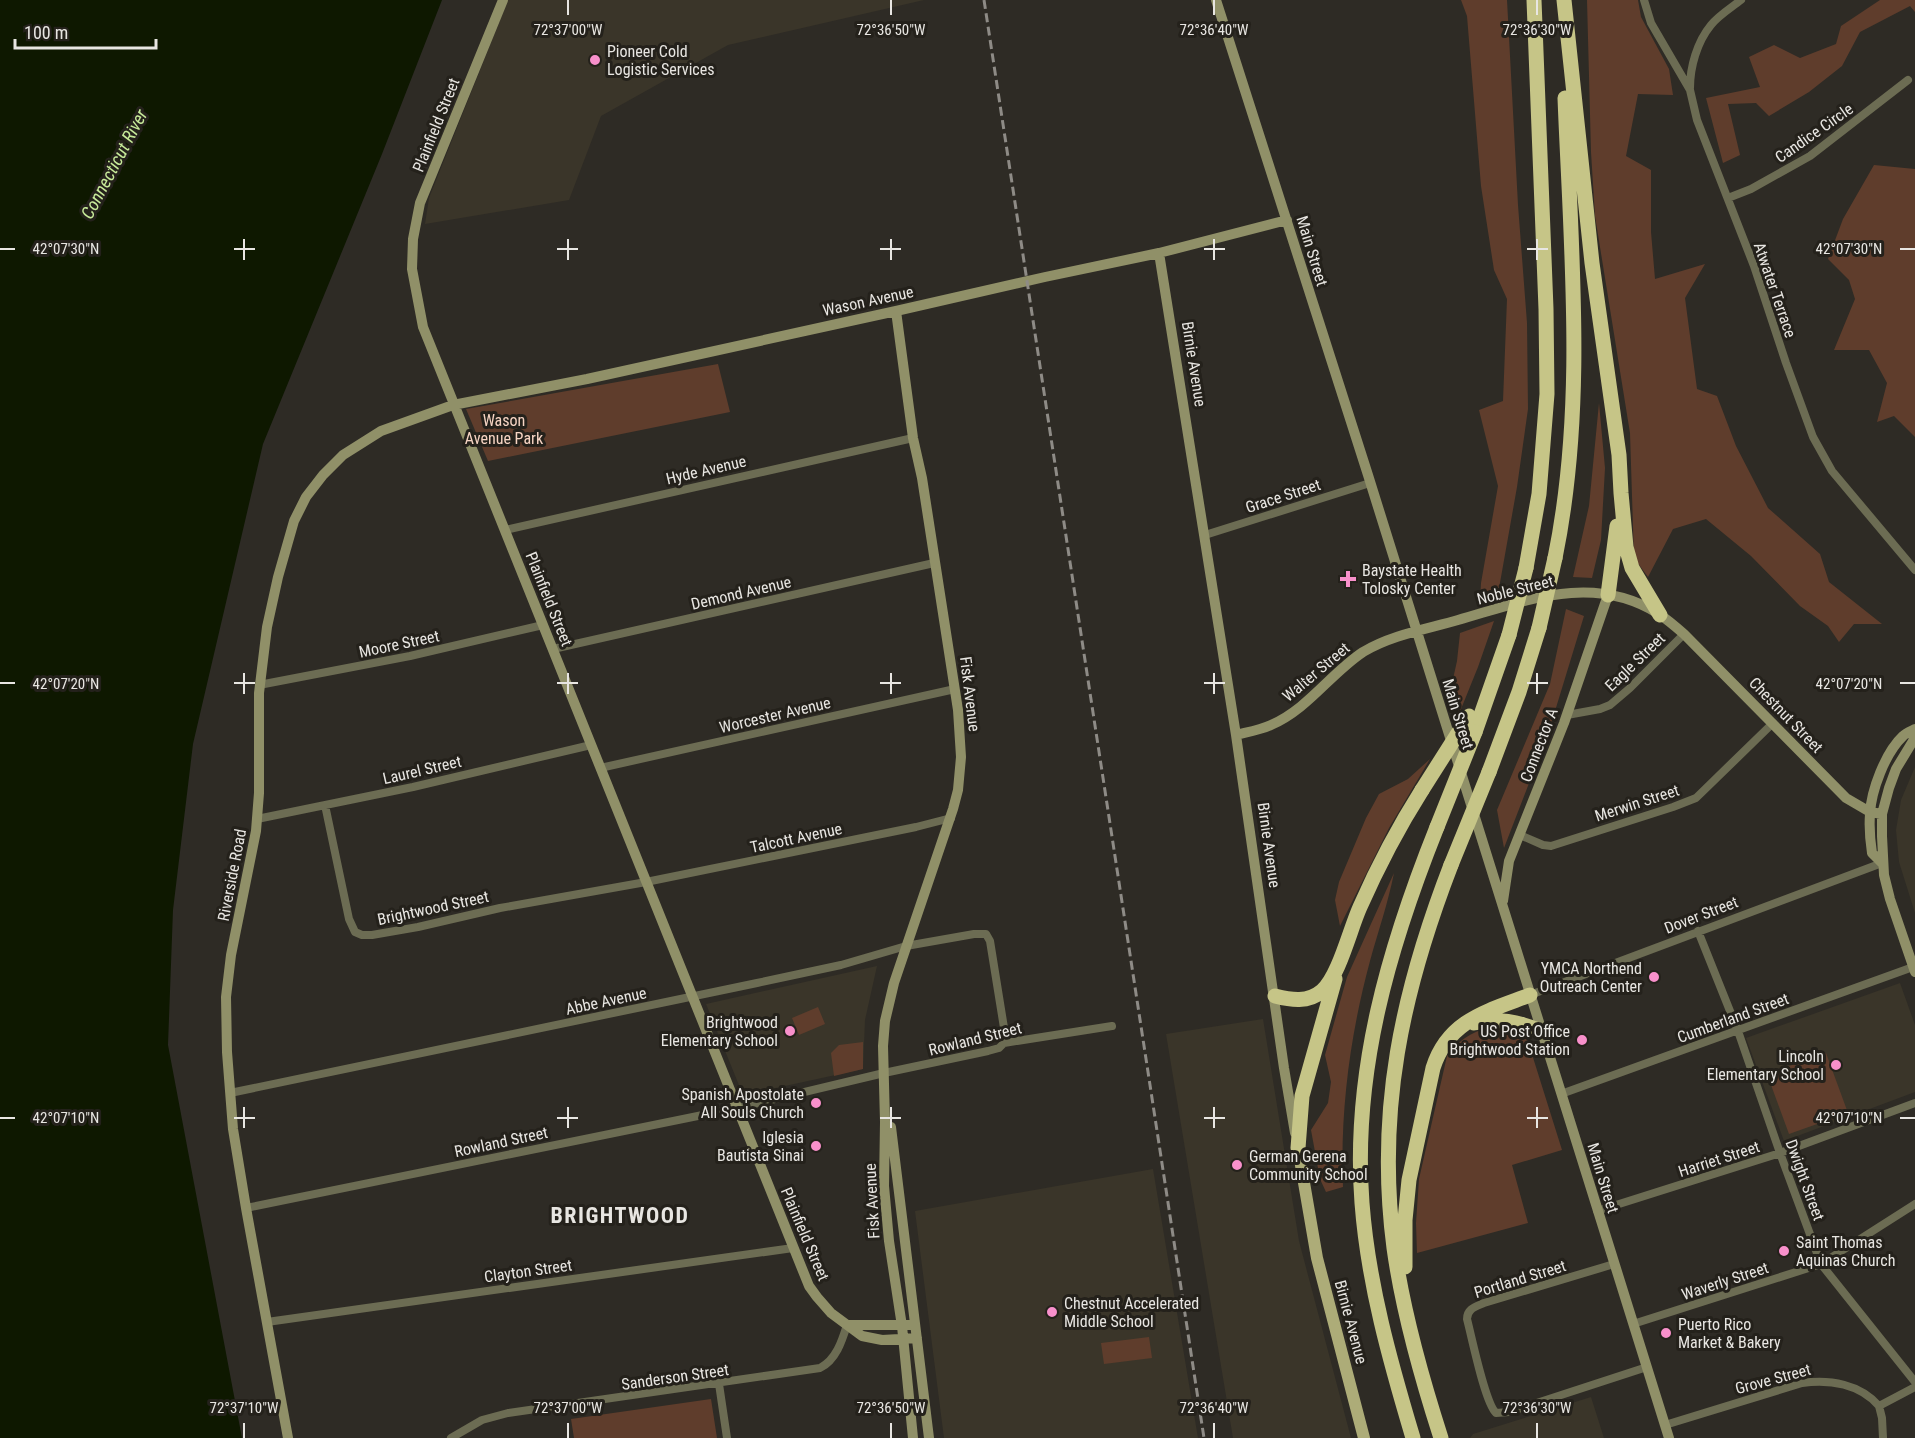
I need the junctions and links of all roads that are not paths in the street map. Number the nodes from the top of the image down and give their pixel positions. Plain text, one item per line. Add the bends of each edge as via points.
1 (503, 0) edge
2 (1216, 0) edge
3 (1534, 0) edge
4 (1562, 0) edge
5 (1644, 0) edge
6 (1741, 0) edge
7 (1908, 80) dead end
8 (1690, 90) junction
9 (1728, 198) junction
10 (1287, 220) junction
11 (1159, 253) junction
12 (896, 312) junction
13 (453, 405) junction
14 (913, 438) junction
15 (1370, 483) junction
16 (1620, 493) junction
17 (505, 530) junction
18 (1205, 535) junction
19 (934, 563) junction
20 (1915, 570) edge
21 (1608, 595) junction
22 (1660, 615) junction
23 (543, 625) junction
24 (1416, 632) junction
25 (1684, 634) junction
26 (553, 649) junction
27 (1502, 658) junction
28 (259, 685) junction
29 (955, 689) junction
30 (1567, 715) junction
31 (1773, 723) junction
32 (1915, 729) edge
33 (1236, 735) junction
34 (1915, 735) edge
35 (591, 744) junction
36 (600, 768) junction
37 (325, 805) junction
38 (1870, 812) junction
39 (1882, 814) junction
40 (951, 818) junction
41 (257, 819) junction
42 (1520, 835) junction
43 (1882, 863) junction
44 (646, 882) junction
45 (1502, 907) junction
46 (1352, 925) junction
47 (1698, 931) junction
48 (906, 946) junction
49 (1914, 970) edge
50 (1530, 995) junction
51 (1275, 996) junction
52 (692, 997) junction
53 (1465, 1023) junction
54 (1112, 1026) dead end
55 (1541, 1031) junction
56 (1738, 1031) junction
57 (1004, 1043) junction
58 (884, 1073) junction
59 (230, 1093) junction
60 (1561, 1094) junction
61 (1915, 1103) edge
62 (737, 1108) junction
63 (1298, 1148) junction
64 (1780, 1153) junction
65 (1915, 1204) edge
66 (246, 1208) junction
67 (1597, 1211) junction
68 (793, 1248) junction
69 (1614, 1264) junction
70 (1821, 1264) junction
71 (1407, 1315) junction
72 (267, 1322) junction
73 (1633, 1324) junction
74 (847, 1325) junction
75 (915, 1325) junction
76 (902, 1326) junction
77 (917, 1338) junction
78 (903, 1340) junction
79 (1647, 1367) junction
80 (1915, 1382) edge
81 (719, 1384) junction
82 (1915, 1387) edge
83 (1879, 1406) junction
84 (1665, 1425) junction
85 (288, 1438) edge
86 (451, 1438) edge
87 (727, 1438) edge
88 (914, 1438) edge
89 (929, 1438) edge
90 (1364, 1438) edge
91 (1413, 1438) edge
92 (1441, 1438) edge
93 (1669, 1438) edge
94 (1883, 1438) edge

1 - 13 street, Plainfield Street via 420,203 413,239 412,269 423,327
2 - 10 street, Main Street
3 - 27 highway, bridge via 1547,394 1540,486 1526,568
4 - 16 highway via 1619,455
4 - 71 highway, bridge via 1574,377 1569,469 1539,628 1519,692 1432,916 1397,1047 1388,1148 1389,1199
5 - 8 street, Atwater Terrace via 1651,23
6 - 8 street via 1711,24 1704,36 1690,73
7 - 9 street, Candice Circle via 1810,156
8 - 9 street, Atwater Terrace via 1697,120
9 - 20 street, Atwater Terrace via 1824,459
10 - 11 street, Wason Avenue
10 - 15 street, Main Street
11 - 12 street, Wason Avenue
11 - 18 street, Birnie Avenue
12 - 13 street, Wason Avenue
12 - 14 street, Fisk Avenue
13 - 17 street, Plainfield Street
13 - 28 street, Riverside Road via 381,431 348,452 306,497 290,531 278,577
14 - 17 street, Hyde Avenue
14 - 19 street, Fisk Avenue
15 - 18 street, Grace Street
15 - 24 street, Main Street
16 - 21 highway
16 - 22 highway via 1632,568
17 - 23 street, Plainfield Street
18 - 33 street, Birnie Avenue
19 - 26 street, Demond Avenue
19 - 29 street, Fisk Avenue
21 - 22 street, Noble Street
21 - 24 street, Noble Street via 1548,595
21 - 30 street, Connector A
22 - 25 street, Noble Street
23 - 26 street, Plainfield Street
23 - 28 street, Moore Street
24 - 33 street, Walter Street via 1366,651 1279,721
24 - 45 street, Main Street
25 - 30 street, Eagle Street via 1610,705
25 - 31 street, Chestnut Street
26 - 35 street, Plainfield Street
27 - 46 highway, bridge via 1389,846
27 - 91 highway, bridge via 1404,913 1370,1047 1362,1116 1361,1182 1368,1253 1389,1354
28 - 41 street, Riverside Road
29 - 36 street, Worcester Avenue
29 - 40 street, Fisk Avenue via 961,758
30 - 42 street, Connector A
31 - 38 street, Chestnut Street via 1846,798
31 - 42 street, Merwin Street via 1696,798 1551,846
32 - 38 street via 1903,736 1889,755 1875,786
33 - 51 street, Birnie Avenue
34 - 39 street via 1896,769
35 - 36 street, Plainfield Street
35 - 37 street, Laurel Street
36 - 44 street, Plainfield Street
37 - 41 street, Laurel Street
37 - 44 street, Brightwood Street via 348,915 359,934 372,935
38 - 39 street, Chestnut Street
38 - 43 street via 1872,853
39 - 43 street
40 - 44 street, Talcott Avenue
40 - 48 street, Fisk Avenue
41 - 59 street, Riverside Road via 227,986
42 - 45 street, Connector A via 1508,867
43 - 47 street, Dover Street
43 - 49 street
44 - 52 street, Plainfield Street
45 - 50 street, Main Street
46 - 51 highway via 1323,990 1302,1000
46 - 63 highway via 1302,1096
47 - 50 street, Dover Street
47 - 56 street, Dwight Street
48 - 52 street, Abbe Avenue via 841,965
48 - 57 street, Abbe Avenue via 986,934 997,974
48 - 58 street, Fisk Avenue via 887,1008
49 - 56 street, Cumberland Street
50 - 53 highway
50 - 55 street, Main Street
51 - 63 street, Birnie Avenue
52 - 59 street, Abbe Avenue
52 - 62 street, Plainfield Street
53 - 55 highway via 1502,1020
53 - 71 highway via 1445,1041 1435,1060 1411,1167 1405,1220
54 - 57 street, Rowland Street
55 - 60 street, Main Street
56 - 60 street, Cumberland Street
56 - 64 street, Dwight Street
57 - 58 street, Rowland Street via 988,1051
58 - 62 street, Rowland Street
58 - 75 street, Fisk Avenue
58 - 76 street, Fisk Avenue via 884,1186
59 - 66 street, Riverside Road
60 - 67 street, Main Street
61 - 64 street, Harriet Street
62 - 66 street, Rowland Street
62 - 68 street, Plainfield Street
63 - 90 main road, Birnie Avenue via 1317,1258
64 - 67 street, Harriet Street
64 - 70 street, Dwight Street
65 - 70 street, Waverly Street
66 - 72 street, Riverside Road
67 - 69 street, Main Street
68 - 72 street, Clayton Street
68 - 74 street, Plainfield Street via 813,1292
69 - 73 street, Main Street
69 - 79 street, Portland Street via 1471,1309 1467,1319 1491,1409 1496,1413 1509,1412
70 - 73 street, Waverly Street
70 - 80 street, Dwight Street
71 - 92 highway
72 - 85 street, Riverside Road
73 - 79 street, Main Street
74 - 76 street
74 - 78 street, Plainfield Street via 855,1333 872,1339
74 - 81 street, Sanderson Street via 834,1355 820,1368
75 - 76 street
75 - 77 street
76 - 78 street
77 - 78 street, Plainfield Street
77 - 89 street
78 - 88 street
79 - 84 street, Main Street
81 - 86 street, Sanderson Street via 508,1413 476,1423
81 - 87 street
82 - 83 street
83 - 84 street, Grove Street via 1854,1389 1817,1380
83 - 94 street
84 - 93 street, Main Street

